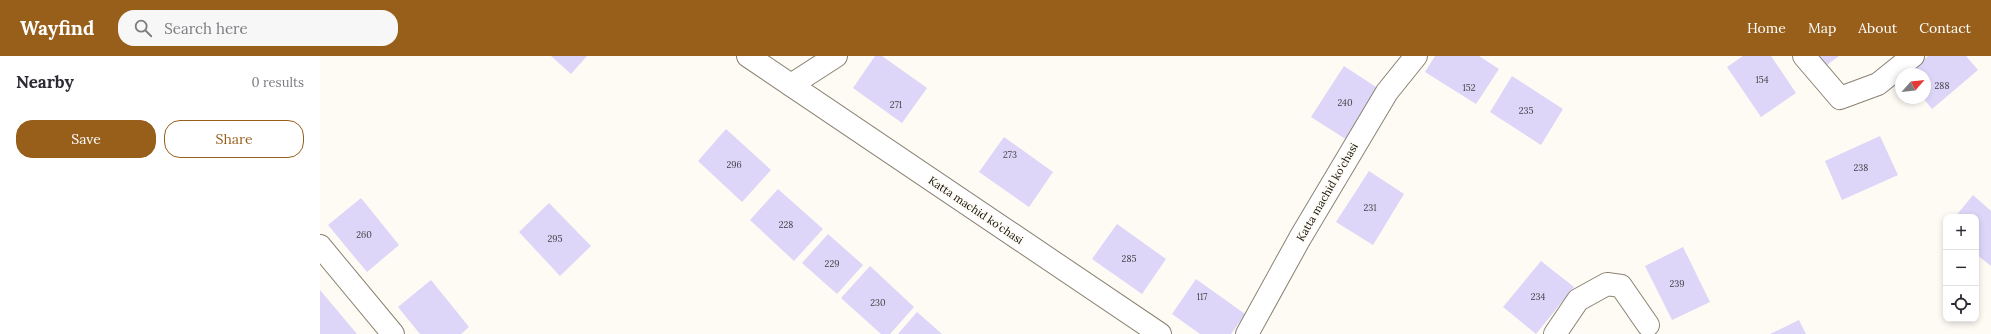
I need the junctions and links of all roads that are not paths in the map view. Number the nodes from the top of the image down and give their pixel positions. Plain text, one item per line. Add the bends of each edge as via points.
1 (748, 56) edge
2 (836, 56) edge
3 (1416, 56) edge
4 (1804, 56) edge
5 (1913, 56) edge
6 (791, 85) junction
7 (320, 246) edge
8 (1648, 325) dead end
9 (393, 334) edge
10 (1160, 334) edge
11 (1247, 334) edge
12 (1555, 334) edge

1 - 6 street, Katta machid ko'chasi
2 - 6 street
3 - 11 street, Katta machid ko'chasi via 1387,92 1300,238
4 - 5 street via 1840,98 1878,84
6 - 10 street, Katta machid ko'chasi
7 - 9 street
8 - 12 street via 1622,286 1607,284 1578,300

